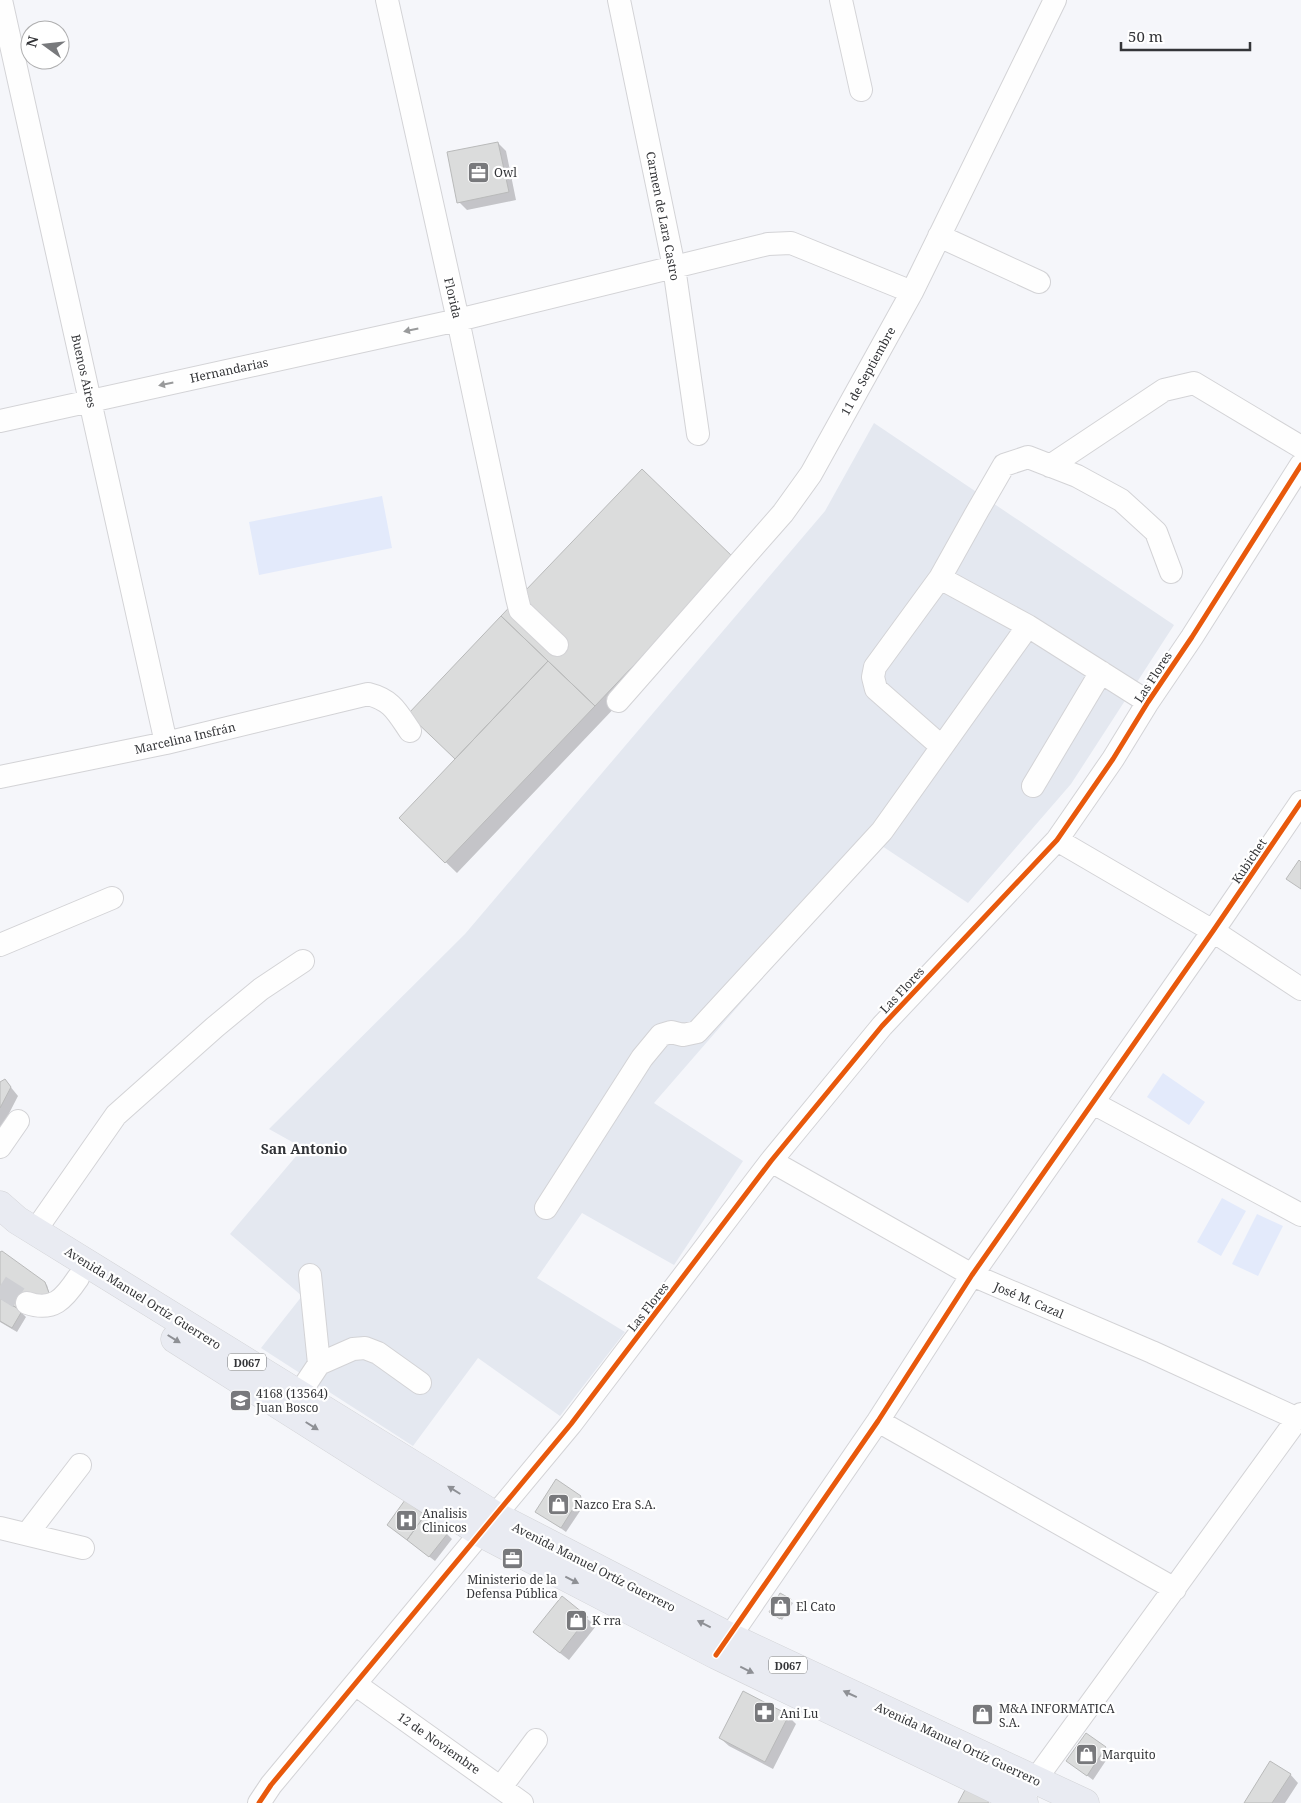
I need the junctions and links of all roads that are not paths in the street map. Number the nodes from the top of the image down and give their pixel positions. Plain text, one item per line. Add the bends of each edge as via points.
1 (1, 0) edge
2 (387, 0) edge
3 (619, 0) edge
4 (841, 0) edge
5 (1055, 0) edge
6 (861, 90) dead end
7 (939, 236) junction
8 (674, 266) junction
9 (1039, 282) dead end
10 (912, 292) junction
11 (458, 320) junction
12 (91, 400) junction
13 (0, 421) edge
14 (698, 434) dead end
15 (1301, 447) edge
16 (1301, 465) edge
17 (1050, 466) junction
18 (1171, 572) dead end
19 (940, 578) junction
20 (1028, 626) junction
21 (557, 645) dead end
22 (1101, 672) junction
23 (618, 701) dead end
24 (1148, 702) junction
25 (410, 731) dead end
26 (166, 743) junction
27 (942, 747) junction
28 (0, 777) edge
29 (1032, 786) dead end
30 (1301, 802) edge
31 (1058, 840) junction
32 (112, 898) dead end
33 (1213, 931) junction
34 (0, 945) edge
35 (303, 961) dead end
36 (1301, 989) edge
37 (1093, 1103) junction
38 (18, 1120) dead end
39 (0, 1148) edge
40 (771, 1160) junction
41 (0, 1206) edge
42 (546, 1208) dead end
43 (1301, 1215) edge
44 (0, 1229) edge
45 (35, 1231) junction
46 (972, 1275) junction
47 (310, 1276) dead end
48 (78, 1278) junction
49 (27, 1303) tunnel mouth
50 (319, 1364) junction
51 (420, 1383) dead end
52 (299, 1394) junction
53 (1299, 1417) edge
54 (878, 1421) junction
55 (80, 1465) dead end
56 (488, 1525) junction
57 (0, 1528) edge
58 (27, 1534) junction
59 (83, 1548) dead end
60 (1175, 1589) junction
61 (723, 1646) junction
62 (355, 1684) junction
63 (536, 1740) dead end
64 (501, 1787) junction
65 (1026, 1795) edge
66 (259, 1803) edge
67 (522, 1803) edge
68 (1085, 1803) edge

1 - 12 street, Buenos Aires
2 - 11 street, Florida
3 - 8 street, Carmen de Lara Castro
4 - 6 street
5 - 7 street, 11 de Septiembre
7 - 9 street
7 - 10 street, 11 de Septiembre
8 - 10 street, Hernandarias via 768,244 791,243
8 - 11 street, Hernandarias
8 - 14 street, Carmen de Lara Castro
10 - 23 street, 11 de Septiembre via 812,474 783,513
11 -> 12 street, Hernandarias
11 - 21 street, Florida via 520,610
12 - 13 street, Hernandarias
12 - 26 street, Buenos Aires
15 - 17 street via 1194,383 1164,390
16 - 24 street, Las Flores
17 - 18 street via 1077,476 1121,500 1156,532
17 - 19 street via 1028,457 1004,466
19 - 20 street
19 - 27 street via 875,666 874,677 876,689
20 - 22 street
20 - 27 street
22 - 24 street
22 - 29 street
24 - 31 street, Las Flores
25 - 26 street, Marcelina Insfrán via 392,704 368,694
26 - 28 street, Marcelina Insfrán
27 - 42 street via 882,831 697,1032 661,1035 642,1058
30 - 33 street, Kubichet
31 - 33 street
31 - 40 street, Las Flores via 882,1026
32 - 34 street
33 - 36 street
33 - 37 street, Kubichet
35 - 45 street via 261,989 215,1027 116,1116
37 - 43 street
37 - 46 street, Kubichet
38 - 39 street
40 - 46 street, José M. Cazal
40 - 56 street, Las Flores via 571,1424
41 - 45 main road, Avenida Manuel Ortíz Guerrero / D067
44 - 48 main road, Avenida Manuel Ortíz Guerrero / D067
45 - 52 main road, Avenida Manuel Ortíz Guerrero / D067
46 - 53 street, José M. Cazal
46 - 54 street, Kubichet
47 - 50 street
48 - 49 street via 67,1294 50,1306
48 -> 56 main road, Avenida Manuel Ortíz Guerrero / D067
50 - 51 street via 353,1349 365,1348 378,1353
50 - 52 street
56 -> 52 main road, Avenida Manuel Ortíz Guerrero / D067
53 - 60 street
54 - 60 street
54 - 61 street, Kubichet
55 - 58 street
56 - 61 main road, Avenida Manuel Ortíz Guerrero / D067
56 - 62 street, Las Flores
57 - 58 street
58 - 59 street
60 - 65 street
61 - 65 main road, Avenida Manuel Ortíz Guerrero / D067
62 - 64 street, 12 de Noviembre
62 - 66 street, Las Flores
63 - 64 street
64 - 67 street, 12 de Noviembre
65 - 68 main road, Avenida Manuel Ortíz Guerrero / D067

